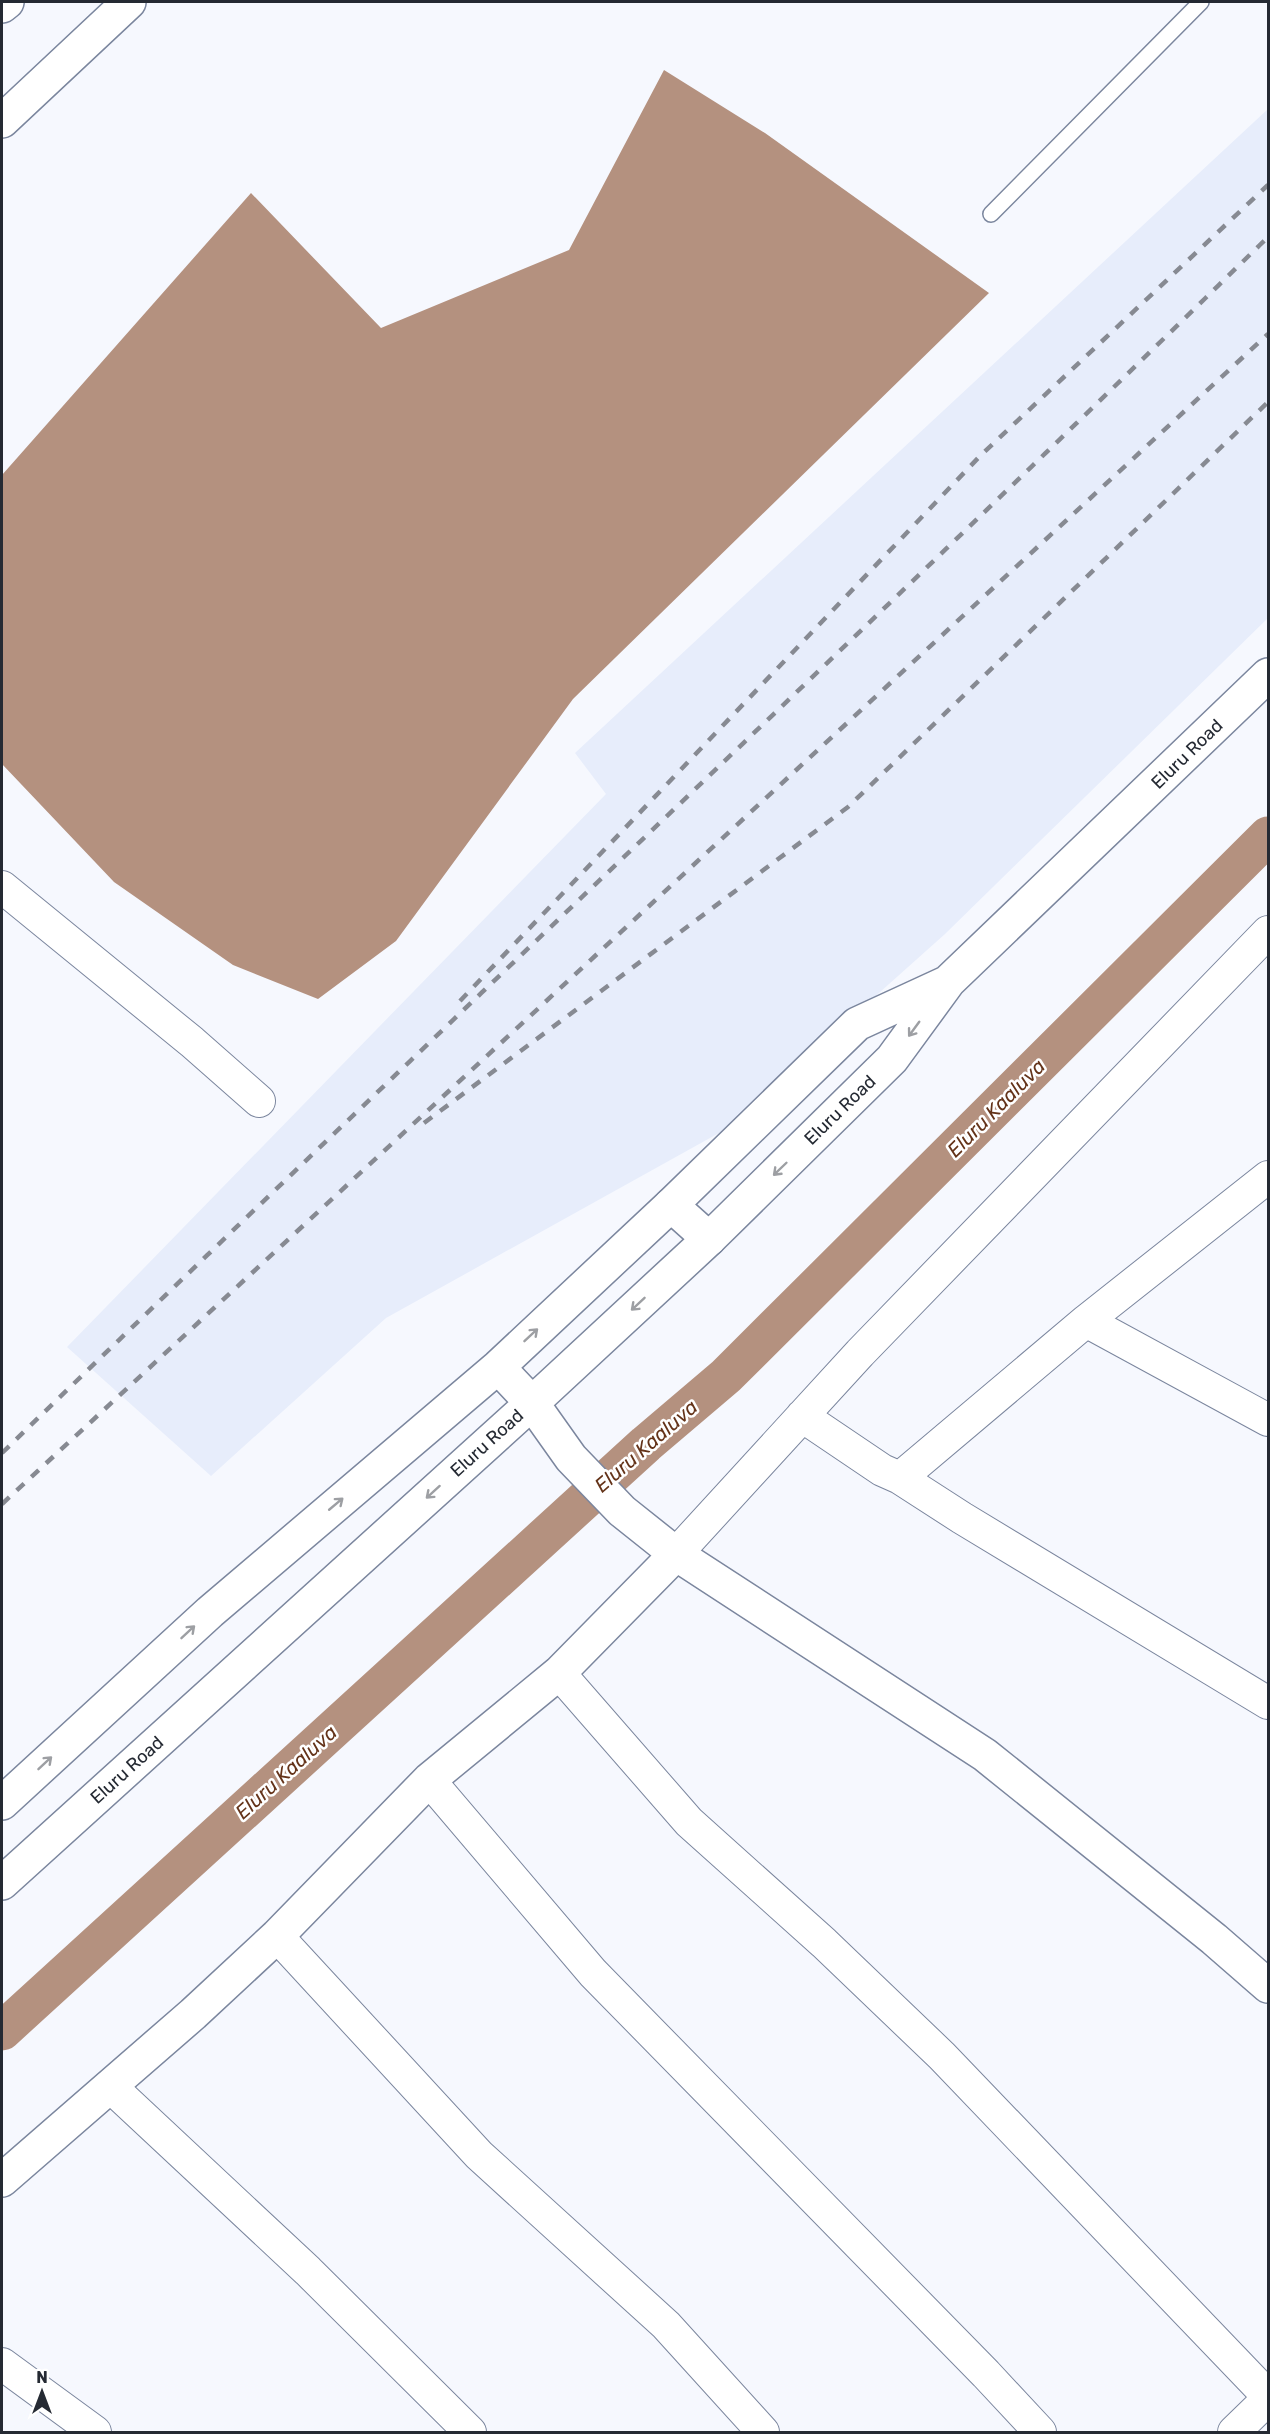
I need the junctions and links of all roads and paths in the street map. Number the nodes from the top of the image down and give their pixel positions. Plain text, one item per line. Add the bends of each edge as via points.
1 (7, 2) edge
2 (129, 2) edge
3 (1201, 2) edge
4 (2, 6) edge
5 (2, 121) edge
6 (991, 214) dead end
7 (1269, 675) edge
8 (2, 887) edge
9 (1269, 932) edge
10 (949, 981) junction
11 (259, 1101) dead end
12 (1269, 1177) edge
13 (671, 1205) junction
14 (708, 1239) junction
15 (1086, 1321) junction
16 (498, 1366) junction
17 (532, 1402) junction
18 (802, 1416) junction
19 (1269, 1420) edge
20 (891, 1474) junction
21 (676, 1554) junction
22 (559, 1673) junction
23 (1269, 1703) edge
24 (429, 1779) junction
25 (2, 1803) edge
26 (2, 1883) edge
27 (276, 1936) junction
28 (1269, 1986) edge
29 (110, 2086) junction
30 (2, 2180) edge
31 (2, 2364) edge
32 (1269, 2398) edge
33 (95, 2433) edge
34 (470, 2433) edge
35 (763, 2433) edge
36 (1040, 2433) edge
37 (1234, 2433) edge

1 - 4 main road
2 - 5 main road
3 - 6 lane
7 - 10 main road, Eluru Road
8 - 11 street
9 - 18 street
10 - 13 main road, Eluru Road via 857,1024
10 -> 14 main road, Eluru Road via 892,1059
12 - 15 street
13 - 14 main road
16 -> 13 main road, Eluru Road
14 -> 17 main road, Eluru Road
15 - 19 street
15 - 20 street
16 - 17 main road
25 -> 16 main road, Eluru Road via 210,1612
17 - 21 main road via 571,1458 622,1511
17 -> 26 main road, Eluru Road
18 - 20 street
18 - 21 street
20 - 23 street
21 - 22 main road
21 - 28 main road via 985,1755
22 - 24 main road
22 - 32 street via 689,1822 824,1942 942,2056
24 - 27 main road
24 - 36 street via 593,1973 986,2373
27 - 29 main road
27 - 35 street via 479,2155 666,2325
29 - 30 main road
29 - 34 street via 308,2271
31 - 33 street
32 - 37 street

